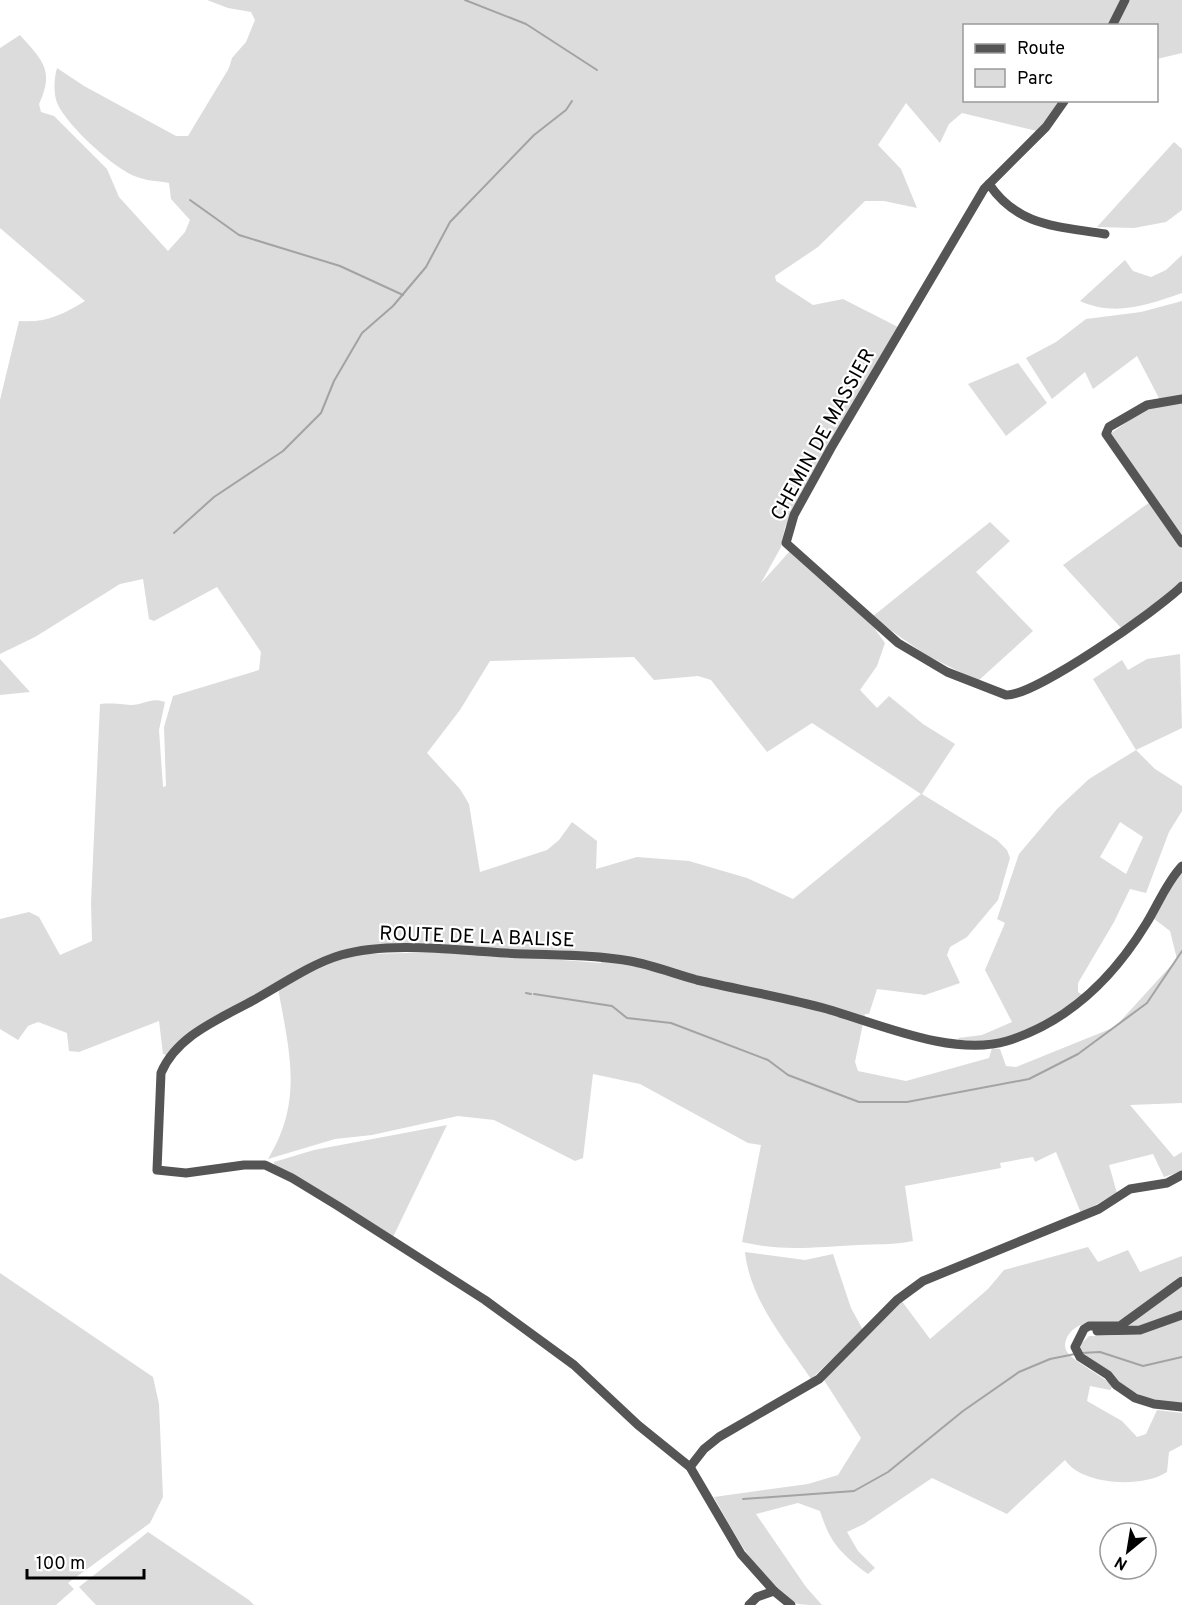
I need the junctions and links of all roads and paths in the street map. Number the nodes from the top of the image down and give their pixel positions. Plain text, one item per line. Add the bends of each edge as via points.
1 (1125, 0) edge
2 (1113, 24) edge
3 (1064, 102) edge
4 (989, 184) junction
5 (1105, 234) dead end
6 (1182, 399) edge
7 (1182, 543) edge
8 (1182, 586) edge
9 (1182, 866) edge
10 (1182, 1175) edge
11 (1182, 1281) edge
12 (1182, 1315) edge
13 (1083, 1333) junction
14 (1182, 1407) edge
15 (690, 1467) junction
16 (774, 1591) junction
17 (790, 1604) edge
18 (749, 1605) edge

1 - 2 street
3 - 4 street, CHEMIN DE MASSIER via 1046,127
4 - 5 street via 1005,204 1029,219
4 - 8 street, CHEMIN DE MASSIER via 831,448 794,514 786,543 898,643 947,672 1006,695 1016,696 1048,679 1165,603
6 - 7 street via 1137,410 1109,427 1106,434
9 - 15 street, ROUTE DE LA BALISE via 1138,936 1087,997 1036,1029 991,1044 968,1046 940,1040 776,995 698,980 630,961 416,949 338,956 186,1039 171,1054 160,1073 157,1170 186,1173 257,1164 292,1178 506,1314 574,1365
10 - 15 street via 1167,1183 1130,1189 1099,1209 923,1281 897,1300 819,1379 719,1437
11 - 13 street via 1120,1326 1089,1326
12 - 13 street via 1140,1330
13 - 14 street via 1076,1343 1078,1355 1116,1385 1136,1398
15 - 16 street via 741,1554
16 - 17 street
16 - 18 street

